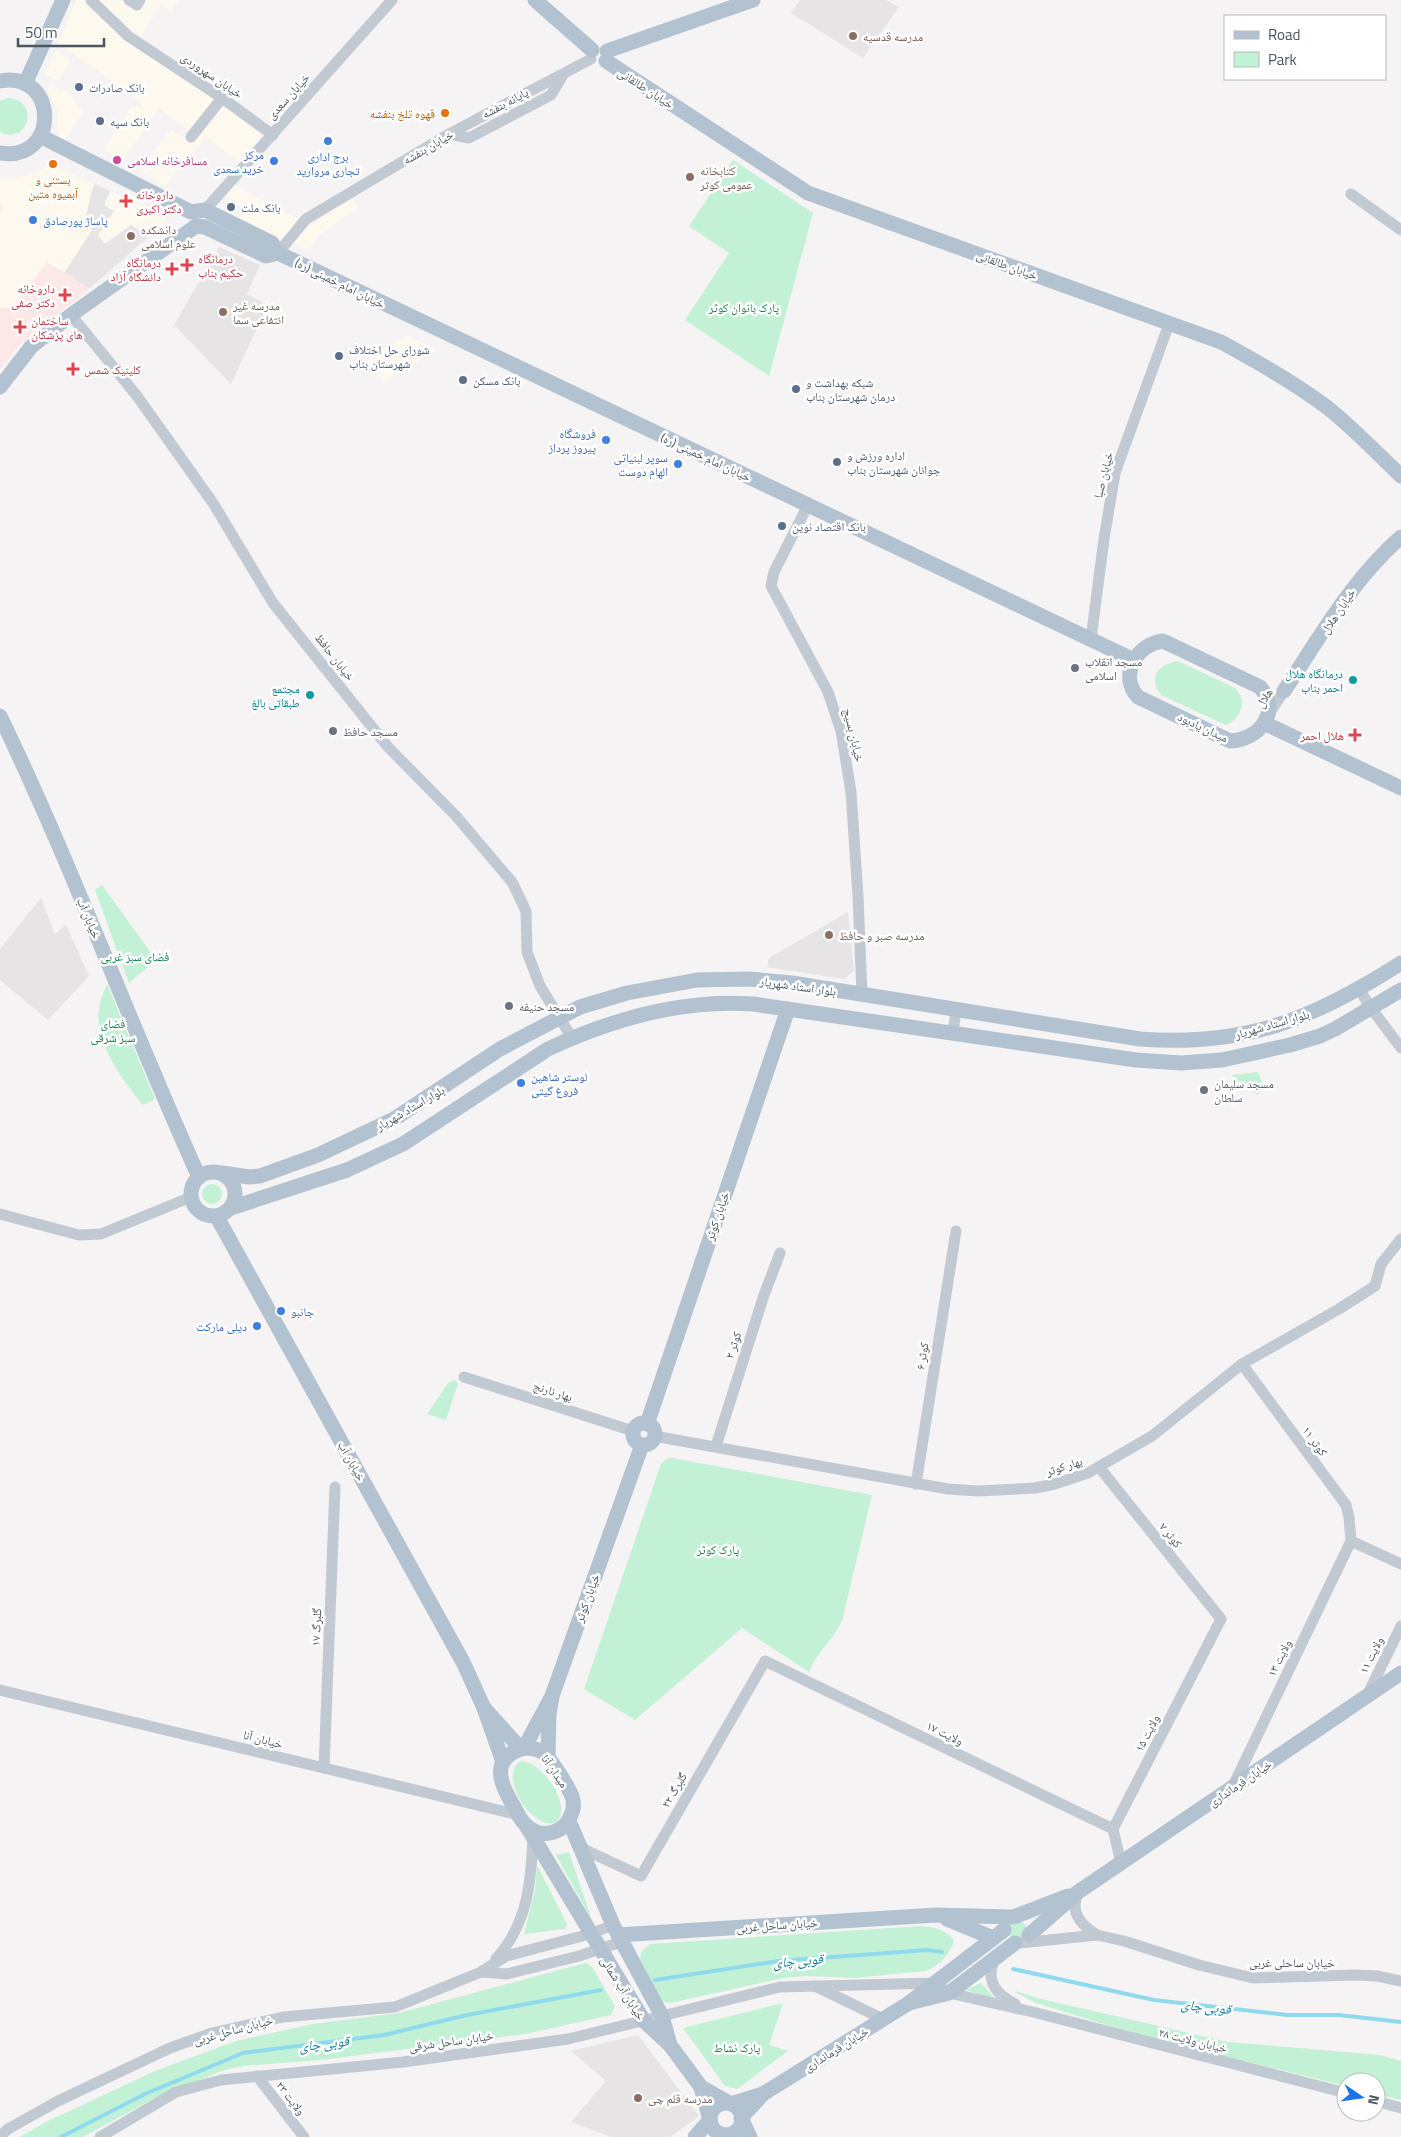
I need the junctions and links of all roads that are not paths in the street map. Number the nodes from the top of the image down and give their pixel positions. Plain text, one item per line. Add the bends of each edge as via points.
1 (63, 0) edge
2 (91, 0) edge
3 (129, 0) edge
4 (140, 0) edge
5 (392, 0) edge
6 (536, 0) edge
7 (753, 0) edge
8 (599, 55) junction
9 (0, 81) edge
10 (25, 84) junction
11 (222, 98) junction
12 (272, 134) junction
13 (449, 134) joint
14 (40, 136) junction
15 (191, 137) dead end
16 (59, 146) junction
17 (0, 153) edge
18 (0, 164) edge
19 (1352, 194) dead end
20 (198, 211) junction
21 (1401, 230) edge
22 (187, 231) junction
23 (278, 253) junction
24 (71, 316) junction
25 (1169, 324) junction
26 (0, 387) edge
27 (1401, 476) edge
28 (808, 505) junction
29 (1401, 537) edge
30 (1091, 640) junction
31 (1134, 660) junction
32 (1284, 691) junction
33 (1264, 692) junction
34 (0, 716) edge
35 (1265, 721) junction
36 (1401, 788) edge
37 (1401, 963) edge
38 (1359, 989) junction
39 (1401, 990) edge
40 (862, 994) junction
41 (1371, 1008) junction
42 (788, 1009) junction
43 (956, 1010) junction
44 (558, 1018) junction
45 (953, 1033) junction
46 (572, 1038) junction
47 (1401, 1048) edge
48 (222, 1173) junction
49 (199, 1177) junction
50 (191, 1197) junction
51 (231, 1208) junction
52 (0, 1214) edge
53 (217, 1216) junction
54 (956, 1231) dead end
55 (1401, 1239) edge
56 (780, 1253) dead end
57 (1242, 1364) junction
58 (464, 1377) dead end
59 (651, 1430) junction
60 (633, 1431) junction
61 (642, 1445) junction
62 (716, 1446) junction
63 (1098, 1467) junction
64 (916, 1484) junction
65 (335, 1487) dead end
66 (1351, 1541) junction
67 (1401, 1564) edge
68 (1221, 1620) joint
69 (1401, 1626) edge
70 (764, 1661) joint
71 (1401, 1673) edge
72 (0, 1690) edge
73 (552, 1696) junction
74 (1367, 1697) junction
75 (484, 1708) junction
76 (522, 1748) junction
77 (548, 1756) junction
78 (503, 1762) junction
79 (324, 1768) junction
80 (1232, 1788) junction
81 (569, 1821) junction
82 (526, 1826) junction
83 (1113, 1829) junction
84 (581, 1848) junction
85 (1121, 1863) junction
86 (1078, 1892) junction
87 (936, 1915) junction
88 (1006, 1925) junction
89 (590, 1934) junction
90 (618, 1934) junction
91 (1097, 1935) junction
92 (1021, 1941) junction
93 (599, 1950) junction
94 (995, 1958) junction
95 (482, 1972) junction
96 (1401, 1980) edge
97 (935, 1983) junction
98 (814, 1986) junction
99 (949, 1993) junction
100 (910, 2003) junction
101 (1032, 2012) junction
102 (662, 2016) junction
103 (884, 2019) junction
104 (644, 2021) junction
105 (670, 2045) junction
106 (257, 2076) junction
107 (701, 2087) junction
108 (1336, 2091) edge
109 (763, 2094) junction
110 (731, 2104) junction
111 (1386, 2104) edge
112 (1401, 2108) edge
113 (741, 2118) junction
114 (710, 2120) junction
115 (0, 2136) edge
116 (721, 2136) edge
117 (100, 2137) edge
118 (304, 2137) edge
119 (695, 2137) edge
120 (750, 2137) edge

1 - 10 main road
2 - 11 street, خیابان سهروردی via 128,36
3 - 4 street via 137,5
5 - 12 street, خیابان سعدی
6 - 8 main road, خیابان طالقانی
7 - 8 main road
8 - 13 street, پایانه بنفشه via 564,74 550,95 469,138
8 - 25 main road, خیابان طالقانی via 808,193
9 - 10 main road
10 - 14 main road via 37,93 44,106 45,121
11 - 12 street, خیابان سهروردی
11 - 15 street
12 - 20 street, خیابان سعدی
13 - 23 street, خیابان بنفشه via 306,219
14 - 16 main road, خیابان امام خمینی (ره)
14 - 17 main road via 22,152
16 - 18 main road via 27,160
16 - 20 main road, خیابان امام خمینی (ره)
19 - 21 street
20 - 22 main road
20 - 23 main road, خیابان امام خمینی (ره) via 272,243
22 - 23 main road, خیابان امام خمینی (ره) via 196,226 205,227 266,256
22 - 24 main road
23 - 28 main road, خیابان امام خمینی (ره)
24 - 26 main road via 31,347
24 - 44 street, خیابان حافظ via 137,396 208,495 273,603 388,747 456,816 512,882 526,911 527,952 540,986
25 - 27 main road, خیابان طالقانی via 1221,342 1294,385 1335,414
25 - 30 street, خیابان صبا via 1115,473
28 - 30 main road, خیابان امام خمینی (ره)
28 - 40 street, خیابان بسیج via 774,572 772,586 828,692 841,731 851,792
29 - 32 main road, خیابان هلال via 1352,590
30 - 31 main road, خیابان امام خمینی (ره)
31 - 33 main road via 1146,646 1168,642 1233,672
31 - 35 main road, میدان یادبود via 1131,686 1138,697 1230,742 1252,736
32 - 33 street
32 - 35 street, هلال
33 - 35 main road via 1268,708
34 - 49 main road, خیابان آب
35 - 36 main road
37 - 38 main road, بلوار استاد شهریار
38 - 41 street
38 - 43 main road, بلوار استاد شهریار via 1293,1020 1239,1036 1194,1040 1140,1039
39 - 41 main road, بلوار استاد شهریار
40 - 43 main road, بلوار استاد شهریار
40 - 44 main road, بلوار استاد شهریار via 769,981 697,980 627,993 580,1007
41 - 45 main road, بلوار استاد شهریار via 1320,1036 1241,1057 1201,1062 1161,1063
41 - 47 street
42 - 45 main road, بلوار استاد شهریار
42 - 46 main road, بلوار استاد شهریار via 736,1003 691,1005 626,1019
42 - 59 main road, خیابان کوثر
43 - 45 street
44 - 46 street, خیابان حافظ
44 - 48 main road, بلوار استاد شهریار via 500,1050 394,1119 343,1144 260,1176
46 - 51 main road, بلوار استاد شهریار via 540,1054 404,1144 346,1170
48 - 49 main road via 210,1172
48 - 51 main road via 235,1188
49 - 50 main road
50 - 52 street via 91,1236
50 - 53 main road via 203,1214
51 - 53 main road
53 - 75 main road, خیابان آب via 458,1654
54 - 64 street, کوثر ۶
55 - 57 street, بهار کوثر via 1381,1264 1375,1286
56 - 62 street, کوثر ۲
57 - 63 street, بهار کوثر via 1152,1436
57 - 66 street, کوثر ۱۱ via 1346,1505
58 - 60 street, بهار نارنج
59 - 60 main road via 637,1425
59 - 61 main road via 648,1444
59 - 62 street, بهار کوثر
60 - 61 main road via 634,1438
61 - 73 main road, خیابان کوثر
62 - 64 street, بهار کوثر
63 - 64 street, بهار کوثر via 1073,1479 1035,1488 978,1491
63 - 68 street, کوثر ۷
65 - 79 street, گلبرگ ۱۷
66 - 67 street
66 - 80 street, ولایت ۱۳
68 - 83 street, ولایت ۱۵
69 - 74 street, ولایت ۱۱
70 - 83 street, ولایت ۱۷
70 - 84 street, گلبرگ ۲۲ via 641,1876
71 - 74 main road, خیابان فرمانداری
72 - 79 street, خیابان آنا
73 - 76 main road, خیابان کوثر
73 - 77 main road, خیابان کوثر via 548,1715
74 - 80 main road, خیابان فرمانداری
75 - 76 main road, خیابان آب
75 - 78 main road, خیابان آب
76 - 77 main road, میدان آنا via 532,1748
76 - 78 main road
77 - 81 main road, میدان آنا via 572,1796 573,1812
78 - 82 main road via 500,1780
79 - 82 street, خیابان آنا
80 - 85 main road, خیابان فرمانداری
81 - 82 main road via 563,1828 545,1834
81 - 84 main road, خیابان آب شمالی
82 - 89 main road, خیابان آب شمالی
82 - 95 street via 528,1890 520,1922 507,1946
83 - 85 street
84 - 90 main road, خیابان آب شمالی
85 - 86 main road, خیابان فرمانداری
86 - 88 main road, خیابان فرمانداری
86 - 91 street via 1074,1900 1075,1912 1087,1929
86 - 92 main road, خیابان فرمانداری
87 - 88 main road, خیابان ساحل غربی
87 - 88 main road, خیابان ساحل غربی
87 - 90 main road, خیابان ساحل غربی
88 - 92 main road via 1008,1940
88 - 92 main road via 1024,1918 1029,1924
88 - 97 main road, خیابان فرمانداری
89 - 90 street
89 - 93 main road, خیابان آب شمالی
89 - 95 street, خیابان ساحل غربی via 506,1956
90 - 93 street, خیابان آب شمالی
90 - 102 main road, خیابان آب شمالی
91 - 92 street, خیابان ساحلی غربی
91 - 96 street, خیابان ساحلی غربی via 1254,1978 1356,1975
92 - 94 main road, خیابان فرمانداری
93 - 95 street, خیابان ساحل غربی via 507,1974
93 - 104 main road, خیابان آب شمالی
94 - 99 main road, خیابان فرمانداری
94 - 101 street, خیابان ولایت ۲۸ via 990,1972 994,1988 1005,1999
95 - 115 street, خیابان ساحل غربی via 394,2007 283,2017 212,2033 170,2048 58,2101
97 - 98 street, خیابان ساحل شرقی
97 - 99 street
97 - 100 main road, خیابان فرمانداری
98 - 102 street, خیابان ساحل شرقی via 780,1987
98 - 103 street, خیابان ساحل شرقی
99 - 100 main road, خیابان فرمانداری
99 - 101 street, خیابان ولایت ۲۸
100 - 103 main road, خیابان فرمانداری
101 - 108 street, خیابان ولایت ۲۸
102 - 104 street, خیابان ساحل شرقی
102 - 105 main road, خیابان آب شمالی
103 - 109 main road, خیابان فرمانداری
104 - 105 main road, خیابان آب شمالی
104 - 106 street, خیابان ساحل شرقی via 568,2039 403,2062
105 - 107 main road, خیابان آب شمالی
106 - 117 street, خیابان ساحل شرقی via 221,2080 176,2092
106 - 118 street, ولایت ۲۳
107 - 110 main road, خیابان آب شمالی
107 - 114 main road, خیابان آب شمالی
109 - 110 main road, خیابان فرمانداری
109 - 113 main road, خیابان فرمانداری
110 - 113 main road
110 - 114 main road via 717,2106 710,2114
111 - 112 street
113 - 116 main road via 740,2126 734,2132
113 - 120 main road
114 - 116 main road via 713,2129
114 - 119 main road

